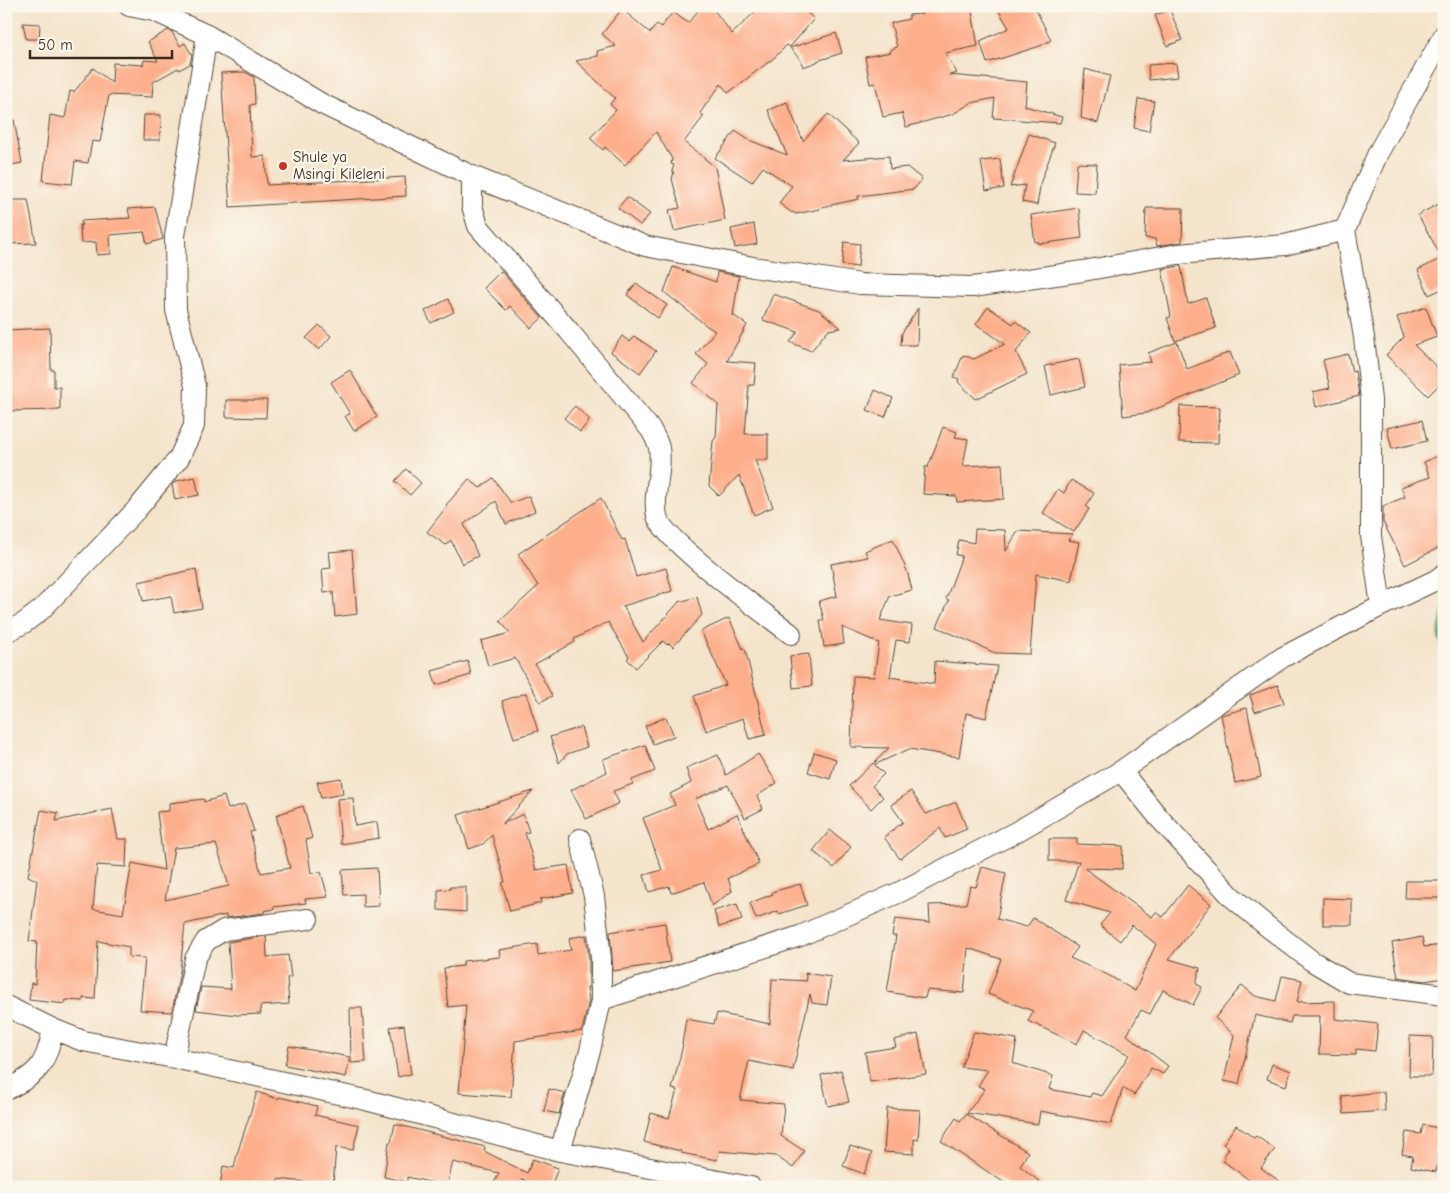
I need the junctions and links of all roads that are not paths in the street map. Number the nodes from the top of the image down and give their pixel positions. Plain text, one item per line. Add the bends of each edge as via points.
1 (129, 6) edge
2 (207, 35) junction
3 (1444, 35) edge
4 (472, 176) junction
5 (1345, 230) junction
6 (1444, 574) edge
7 (1381, 606) junction
8 (6, 632) edge
9 (791, 634) dead end
10 (1121, 771) junction
11 (580, 838) dead end
12 (308, 919) dead end
13 (1444, 995) edge
14 (601, 1000) junction
15 (6, 1006) edge
16 (52, 1029) junction
17 (174, 1058) junction
18 (6, 1090) edge
19 (560, 1151) junction
20 (751, 1187) edge

1 - 2 street via 154,11
2 - 4 street via 322,104
2 - 8 street via 175,236 176,310 195,386 194,426 179,458 138,508 41,610
3 - 5 street via 1378,153
4 - 5 street via 645,246 753,268 860,284 973,287 1178,254 1285,245
4 - 9 street via 472,206 478,226 651,430 659,446 657,518 671,538
5 - 7 street via 1364,337 1371,400 1371,536
6 - 7 street
7 - 10 street via 1283,656
10 - 13 street via 1160,820 1232,898 1312,961 1349,984
10 - 14 street via 1016,832 891,896 800,936
11 - 14 street via 594,896 601,958
12 - 17 street via 224,930 206,941 195,959
14 - 19 street via 590,1051
15 - 16 street
16 - 17 street via 83,1041
16 - 18 street via 49,1050 40,1067 26,1080
17 - 19 street via 366,1100
19 - 20 street

